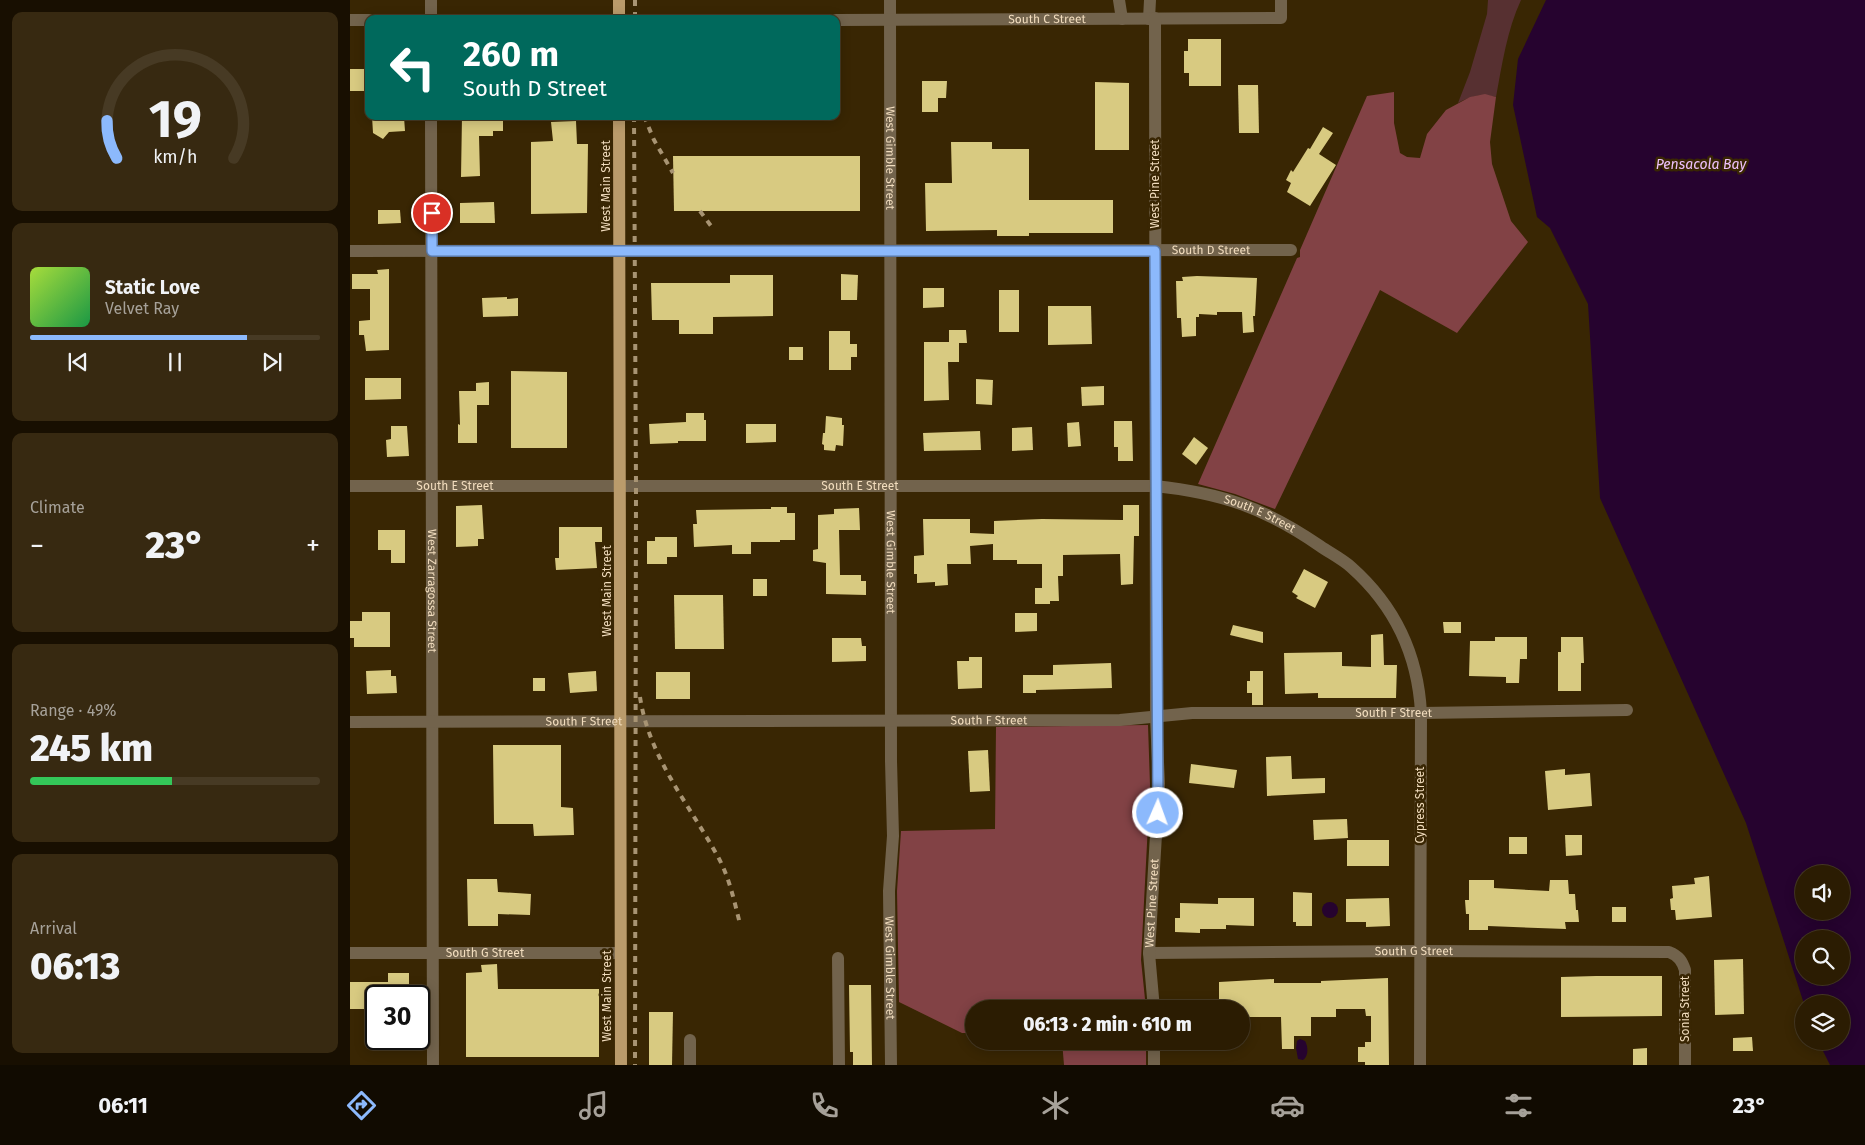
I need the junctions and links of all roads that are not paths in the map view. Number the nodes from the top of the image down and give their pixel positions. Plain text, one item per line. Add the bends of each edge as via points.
1 (431, 0) edge
2 (619, 0) edge
3 (890, 0) edge
4 (1119, 0) edge
5 (1150, 0) edge
6 (1281, 0) edge
7 (431, 15) edge
8 (619, 15) edge
9 (1152, 18) junction
10 (1122, 19) junction
11 (350, 20) edge
12 (365, 20) edge
13 (840, 20) edge
14 (890, 20) junction
15 (431, 120) edge
16 (619, 120) edge
17 (1292, 250) dead end
18 (432, 251) junction
19 (620, 251) junction
20 (891, 251) junction
21 (1155, 251) junction
22 (350, 252) edge
23 (890, 485) junction
24 (350, 486) edge
25 (431, 486) junction
26 (620, 486) junction
27 (1155, 486) junction
28 (1350, 566) joint
29 (1627, 710) dead end
30 (1421, 713) junction
31 (1156, 718) junction
32 (620, 721) junction
33 (891, 721) junction
34 (350, 722) edge
35 (432, 722) junction
36 (1419, 951) junction
37 (350, 953) edge
38 (433, 953) junction
39 (620, 953) junction
40 (1149, 953) junction
41 (1677, 956) joint
42 (838, 958) dead end
43 (1153, 1000) edge
44 (690, 1040) dead end
45 (1154, 1050) edge
46 (433, 1065) edge
47 (621, 1065) edge
48 (690, 1065) edge
49 (839, 1065) edge
50 (892, 1065) edge
51 (1154, 1065) edge
52 (1420, 1065) edge
53 (1685, 1065) edge

1 - 7 street
2 - 8 main road
3 - 14 street, West Gimble Street
4 - 10 street
5 - 9 street, West Pine Street
6 - 9 street, South C Street via 1280,18
9 - 10 street, South C Street
9 - 21 street, West Pine Street
10 - 14 street, South C Street
11 - 12 street
13 - 14 street, South C Street
14 - 20 street, West Gimble Street
15 - 18 street, West Zarragossa Street
16 - 19 main road, West Main Street
17 - 21 street, South D Street
18 - 19 street, South D Street
18 - 22 street, South D Street
18 - 25 street, West Zarragossa Street
19 - 20 street, South D Street
19 - 26 main road, West Main Street
20 - 21 street, South D Street
20 - 23 street, West Gimble Street
21 - 27 street, West Pine Street
23 - 26 street, South E Street
23 - 27 street, South E Street
23 - 33 street, West Gimble Street
24 - 25 street, South E Street
25 - 26 street, South E Street
25 - 35 street, West Zarragossa Street
26 - 32 main road, West Main Street
27 - 28 street, South E Street via 1210,494 1251,507 1291,526
27 - 31 street, West Pine Street
28 - 30 street, Cypress Street via 1385,603 1400,627 1417,676
29 - 30 street, South F Street
30 - 31 street, South F Street via 1192,713
30 - 36 street, Cypress Street
31 - 33 street, South F Street
31 - 40 street, West Pine Street via 1159,784
32 - 33 street, South F Street
32 - 35 street, South F Street
32 - 39 main road, West Main Street
33 - 50 street, West Gimble Street
34 - 35 street, South F Street
35 - 38 street, West Zarragossa Street
36 - 40 street, South G Street
36 - 41 street, South G Street via 1669,952
36 - 52 street, Cypress Street
37 - 38 street, South G Street
38 - 39 street, South G Street
38 - 46 street, West Zarragossa Street
39 - 47 main road, West Main Street
40 - 43 street, West Pine Street
41 - 53 street, Sonia Street via 1686,970
42 - 49 street
44 - 48 street
45 - 51 street

